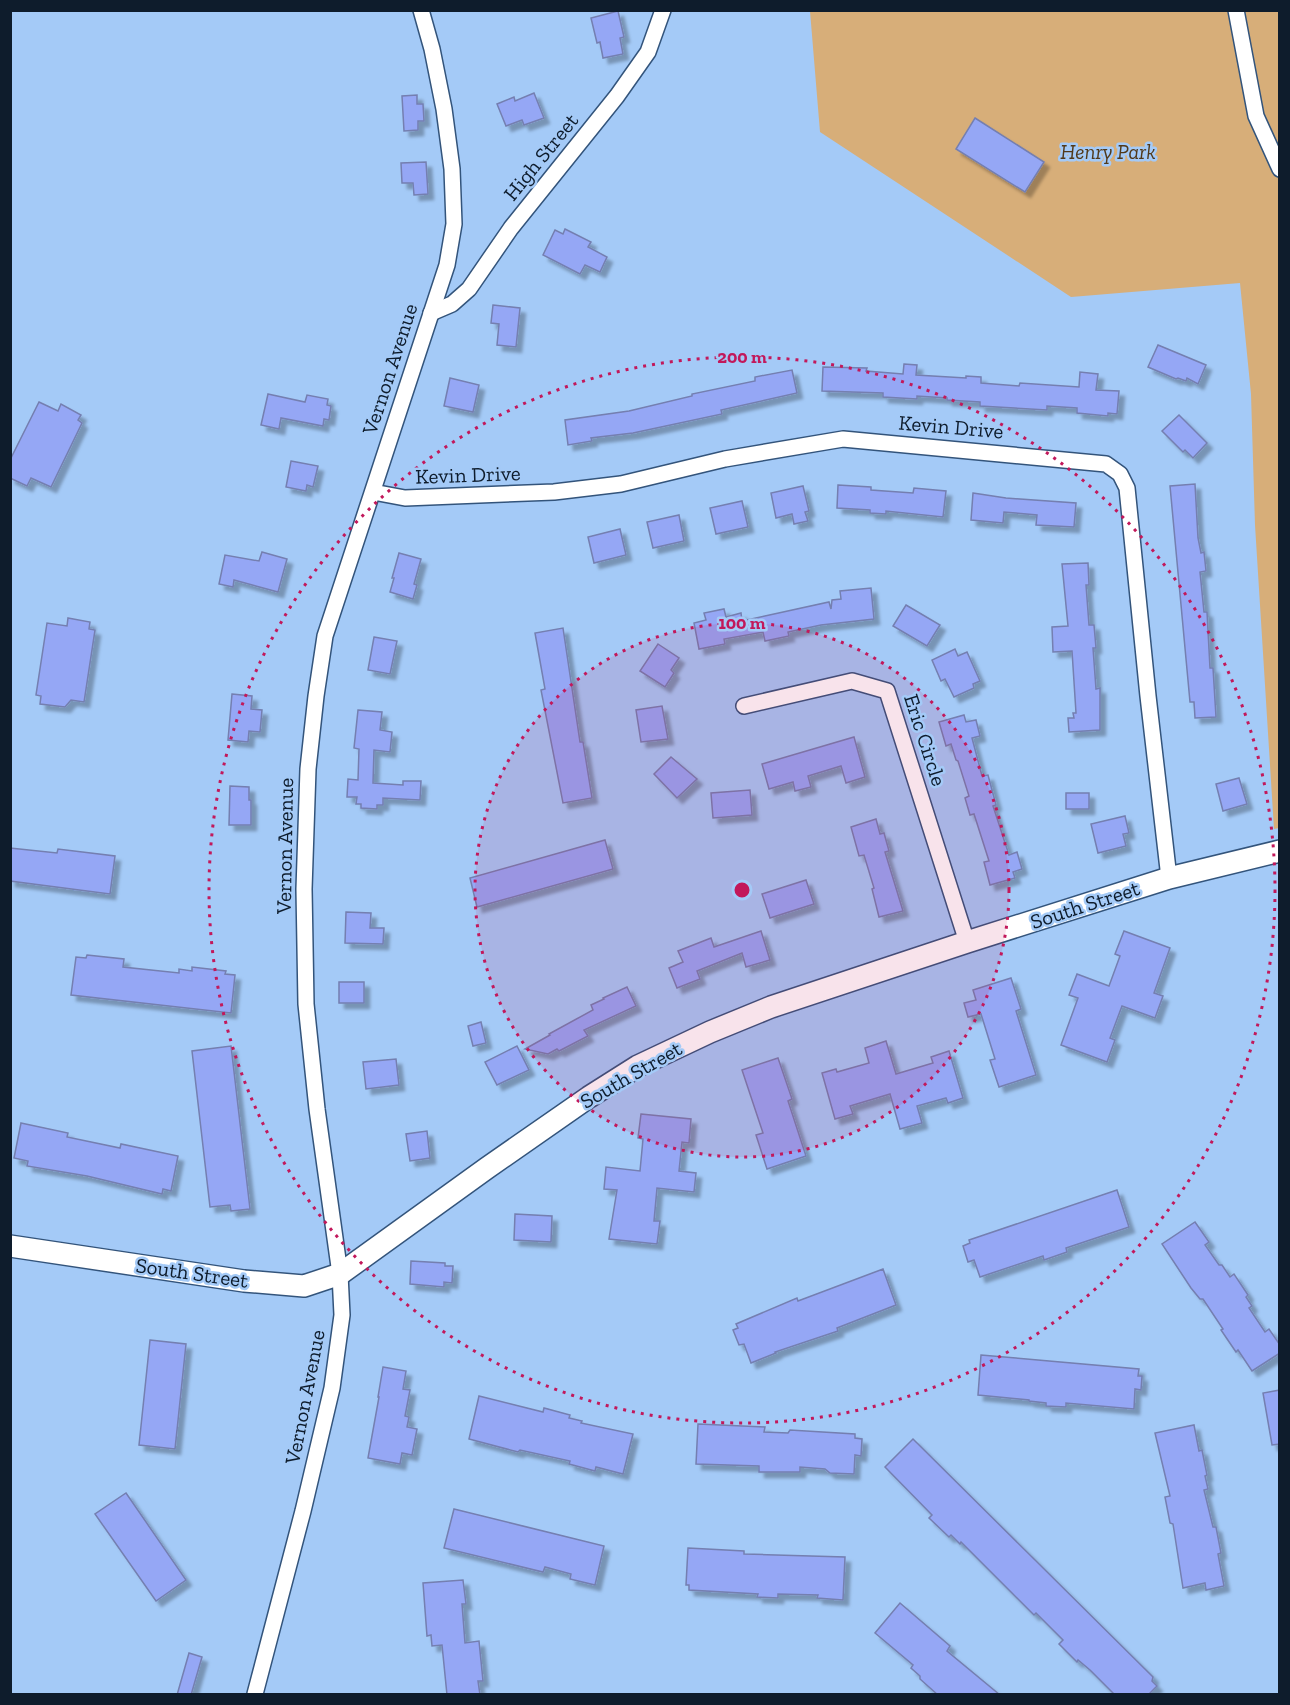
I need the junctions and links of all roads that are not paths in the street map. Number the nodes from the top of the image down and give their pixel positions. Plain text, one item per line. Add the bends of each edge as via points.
1 (422, 10) edge
2 (663, 10) edge
3 (1236, 10) edge
4 (1280, 168) edge
5 (430, 313) junction
6 (373, 492) junction
7 (744, 706) dead end
8 (1280, 851) edge
9 (1169, 878) junction
10 (967, 942) junction
11 (10, 1246) edge
12 (339, 1274) junction
13 (255, 1695) edge

1 - 5 street, Vernon Avenue via 444,109 454,224 447,265
2 - 5 street, High Street via 648,52 511,228 469,289 452,304
3 - 4 street via 1256,116
5 - 6 street, Vernon Avenue
6 - 9 street, Kevin Drive via 405,498 554,492 621,484 725,459 843,439 1106,464 1120,474 1127,488
6 - 12 street, Vernon Avenue via 325,636 308,769 306,1004
7 - 10 street, Eric Circle via 852,681 887,691
8 - 9 street, South Street
9 - 10 street, South Street
10 - 12 street, South Street via 771,1007 638,1066
11 - 12 street, South Street via 244,1281 304,1286
12 - 13 street, Vernon Avenue via 342,1315 332,1388

